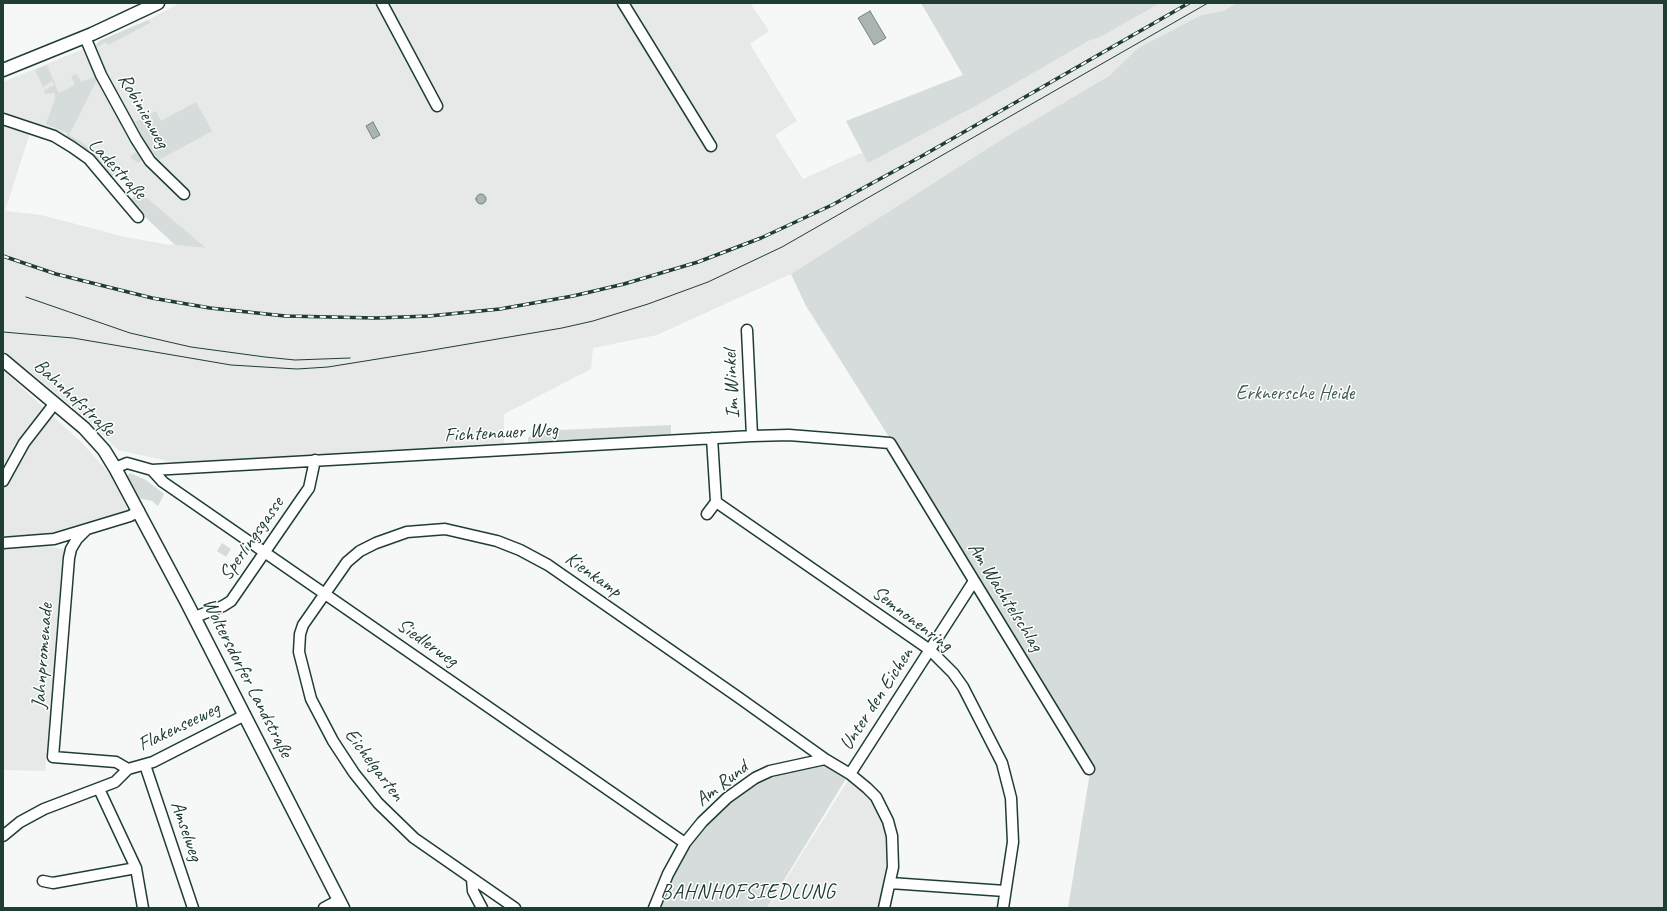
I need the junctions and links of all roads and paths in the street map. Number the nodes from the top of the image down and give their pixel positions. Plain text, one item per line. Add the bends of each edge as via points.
1 (158, 3) edge
2 (382, 3) edge
3 (623, 3) edge
4 (84, 37) junction
5 (3, 70) edge
6 (437, 106) dead end
7 (3, 119) edge
8 (711, 146) dead end
9 (184, 194) dead end
10 (138, 217) dead end
11 (747, 330) dead end
12 (3, 360) edge
13 (56, 403) junction
14 (752, 436) junction
15 (712, 438) junction
16 (890, 443) joint
17 (315, 460) junction
18 (115, 468) junction
19 (152, 470) junction
20 (3, 481) edge
21 (716, 502) junction
22 (139, 511) junction
23 (707, 514) dead end
24 (86, 530) junction
25 (54, 539) junction
26 (3, 543) edge
27 (264, 552) junction
28 (69, 558) junction
29 (974, 581) junction
30 (324, 593) junction
31 (195, 617) junction
32 (930, 650) junction
33 (245, 715) junction
34 (53, 757) joint
35 (825, 760) junction
36 (145, 765) junction
37 (128, 769) junction
38 (1089, 769) dead end
39 (850, 774) junction
40 (99, 789) junction
41 (3, 836) edge
42 (686, 843) junction
43 (136, 868) junction
44 (472, 879) junction
45 (43, 881) dead end
46 (890, 883) junction
47 (1005, 891) junction
48 (341, 904) edge
49 (143, 908) edge
50 (193, 908) edge
51 (324, 908) edge
52 (482, 908) edge
53 (515, 908) edge
54 (654, 908) edge
55 (884, 908) edge
56 (1003, 908) edge

1 - 4 main road
2 - 6 street
3 - 8 street
4 - 5 main road
4 - 9 street, Robinienweg via 101,75 150,161
7 - 10 street, Ladestraße via 54,136 72,147 88,159
11 - 14 street, Im Winkel
12 - 13 main road, Bahnhofstraße
13 - 18 main road, Bahnhofstraße via 94,438
13 - 20 street via 24,443
14 - 15 street, Fichtenauer Weg
14 - 16 street, Fichtenauer Weg via 789,435
15 - 17 street, Fichtenauer Weg
15 - 21 street
16 - 29 street, Am Wachtelschlag
17 - 19 street, Fichtenauer Weg
17 - 27 street, Sperlingsgasse via 307,491
18 - 19 street, Fichtenauer Weg via 127,463
18 - 22 main road, Woltersdorfer Landstraße
19 - 27 street, Siedlerweg via 163,482
21 - 23 street
21 - 32 street, Semnonenring
22 - 24 street
22 - 31 main road, Woltersdorfer Landstraße
24 - 25 street
24 - 28 street, Jahnpromenade via 77,539
25 - 26 street
25 - 28 street via 66,549
27 - 30 street, Siedlerweg
27 - 31 street, Sperlingsgasse via 231,600 223,606
28 - 34 street, Jahnpromenade
29 - 32 street, Unter den Eichen
29 - 38 street, Am Wachtelschlag
30 - 35 street, Kienkamp via 347,562 360,551 392,536 444,529 497,541 548,565
30 - 42 street, Siedlerweg
30 - 44 street, Eichelgarten via 303,625 299,644 306,685 320,719 347,763 378,803 414,838
31 - 33 main road, Woltersdorfer Landstraße
32 - 39 street, Unter den Eichen
32 - 47 street, Semnonenring via 963,687 1002,763 1011,798 1013,820 1013,842
33 - 36 street, Flakenseeweg
33 - 48 main road, Woltersdorfer Landstraße
34 - 37 street, Flakenseeweg via 116,762
35 - 39 street
35 - 42 street, Am Rund via 779,769 755,778 727,798 702,822
36 - 37 street, Flakenseeweg
36 - 50 street, Amselweg
37 - 40 street, Flakenseeweg via 115,782
39 - 46 street via 876,797 888,821 893,850
40 - 41 street, Flakenseeweg via 44,808
40 - 43 street
42 - 54 street, Am Rund via 668,874
43 - 45 street via 53,883
43 - 49 street
44 - 52 street via 473,890
44 - 53 street, Eichelgarten
46 - 47 street
46 - 55 street
47 - 56 street, Semnonenring
48 - 51 street

